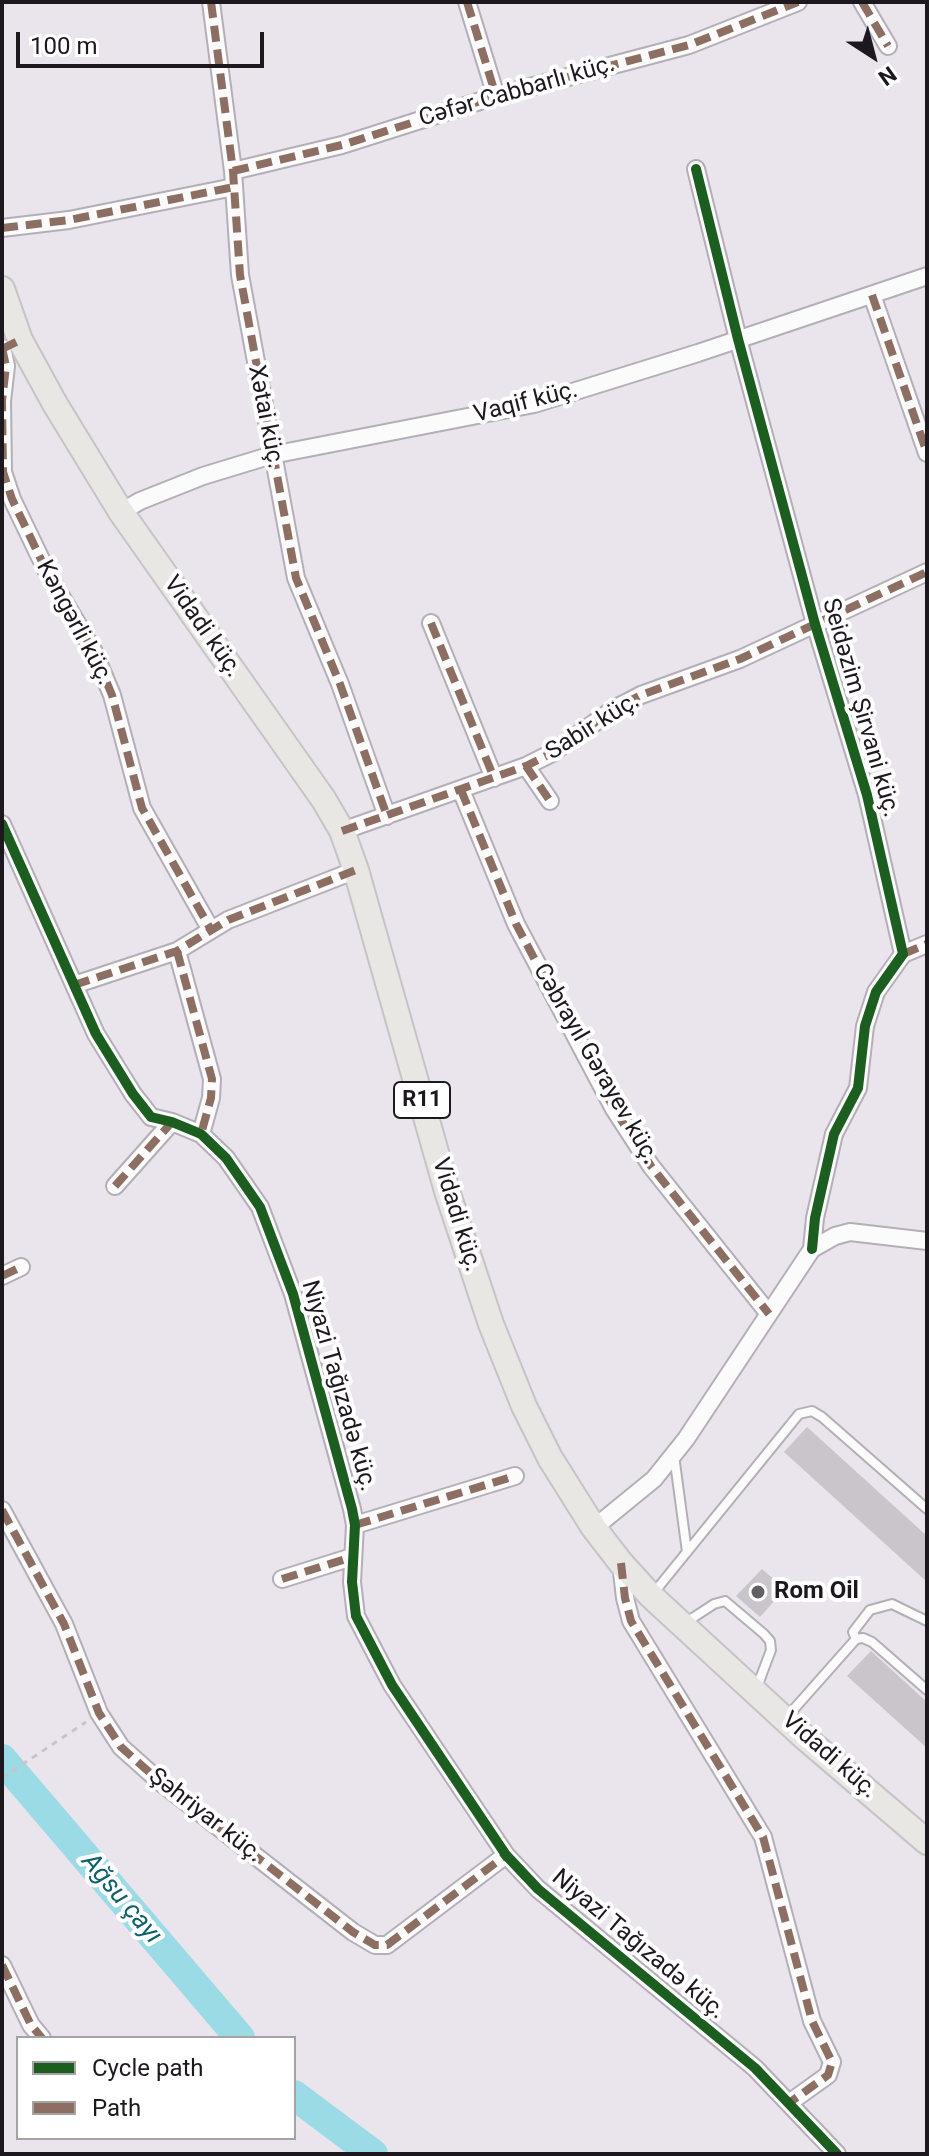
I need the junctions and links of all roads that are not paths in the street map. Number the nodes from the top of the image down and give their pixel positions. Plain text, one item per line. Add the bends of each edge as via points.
1 (211, 2) edge
2 (467, 2) edge
3 (798, 2) edge
4 (862, 2) edge
5 (888, 46) dead end
6 (496, 96) junction
7 (696, 169) dead end
8 (234, 179) junction
9 (2, 228) edge
10 (927, 276) edge
11 (2, 289) edge
12 (872, 295) junction
13 (738, 339) junction
14 (8, 346) edge
15 (927, 453) edge
16 (272, 455) junction
17 (121, 512) junction
18 (927, 572) edge
19 (431, 623) dead end
20 (815, 624) junction
21 (526, 766) junction
22 (494, 778) junction
23 (461, 790) junction
24 (550, 801) dead end
25 (387, 816) junction
26 (2, 824) edge
27 (342, 831) junction
28 (356, 870) junction
29 (211, 930) junction
30 (927, 944) edge
31 (177, 951) junction
32 (903, 954) junction
33 (74, 985) junction
34 (172, 1122) junction
35 (201, 1134) junction
36 (115, 1186) dead end
37 (927, 1241) edge
38 (812, 1249) junction
39 (21, 1267) dead end
40 (2, 1276) edge
41 (769, 1314) junction
42 (674, 1454) junction
43 (515, 1476) dead end
44 (927, 1509) edge
45 (2, 1510) edge
46 (355, 1525) junction
47 (594, 1528) junction
48 (687, 1552) junction
49 (352, 1557) junction
50 (621, 1563) junction
51 (282, 1579) dead end
52 (651, 1596) junction
53 (927, 1621) edge
54 (682, 1624) junction
55 (856, 1639) junction
56 (927, 1690) edge
57 (756, 1692) junction
58 (785, 1719) junction
59 (927, 1842) edge
60 (506, 1855) junction
61 (2, 1965) edge
62 (40, 2036) edge
63 (789, 2103) junction
64 (837, 2154) edge

1 - 8 street, Xətai küç.
2 - 6 street
3 - 6 street, Cəfər Cabbarlı küç. via 689,45
4 - 5 street
6 - 8 street, Cəfər Cabbarlı küç.
7 - 13 street, Seidəzim Şirvani küç.
8 - 9 street, Cəfər Cabbarlı küç. via 69,220
8 - 16 street, Xətai küç. via 240,275
10 - 12 street, Vaqif küç.
11 - 14 main road, Vidadi küç. / R11
12 - 13 street, Vaqif küç.
12 - 15 street
13 - 16 street, Vaqif küç. via 534,404
13 - 20 street, Seidəzim Şirvani küç.
14 - 17 main road, Vidadi küç. / R11 via 55,404
14 - 29 street, Kəngərli küç. via 3,472 12,499 112,695 142,808
16 - 17 street, Vaqif küç. via 203,476
16 - 25 street, Xətai küç. via 296,578
17 - 27 main road, Vidadi küç. / R11
18 - 20 street, Sabir küç.
19 - 22 street
20 - 21 street, Sabir küç. via 740,659 641,695
20 - 32 street, Seidəzim Şirvani küç. via 867,795
21 - 22 street, Sabir küç.
21 - 24 street
22 - 23 street, Sabir küç.
23 - 25 street, Sabir küç.
23 - 41 street, Cəbrayıl Gərayev küç. via 516,924 614,1109 651,1166
25 - 27 street, Sabir küç.
26 - 33 street, Niyazi Tağızadə küç.
27 - 28 main road, Vidadi küç. / R11
28 - 29 street
28 - 47 main road, Vidadi küç. / R11 via 447,1191 491,1324 543,1445
29 - 31 street
30 - 32 street
31 - 33 street
31 - 35 street via 212,1079
32 - 38 street via 876,992 865,1026 858,1088 834,1134
33 - 34 street, Niyazi Tağızadə küç. via 133,1094 151,1117
34 - 35 street, Niyazi Tağızadə küç.
34 - 36 street
35 - 46 street, Niyazi Tağızadə küç. via 226,1158 260,1207 293,1294
37 - 38 street via 850,1232
38 - 41 street
39 - 40 street
41 - 42 street
42 - 47 street via 654,1479
42 - 48 lane
43 - 46 street
44 - 48 lane via 812,1411 799,1414
45 - 60 street, Şəhriyar küç. via 64,1624 99,1713 121,1747 353,1932 375,1945 387,1945
46 - 49 street, Niyazi Tağızadə küç.
47 - 50 main road, Vidadi küç. / R11
48 - 52 lane
49 - 51 street
49 - 60 street, Niyazi Tağızadə küç. via 356,1616 363,1630 392,1685
50 - 52 main road, Vidadi küç. / R11
50 - 63 street via 631,1621 763,1837 812,2021 832,2062 828,2075
52 - 54 main road, Vidadi küç. / R11
53 - 55 lane via 892,1604 870,1610 853,1632
54 - 57 main road, Vidadi küç. / R11
54 - 57 lane via 725,1601 764,1634 771,1650
55 - 56 lane via 872,1642
55 - 58 lane
57 - 58 main road, Vidadi küç. / R11
58 - 59 main road, Vidadi küç. / R11
60 - 63 street, Niyazi Tağızadə küç. via 538,1889 755,2068
61 - 62 street
63 - 64 street, Niyazi Tağızadə küç.

